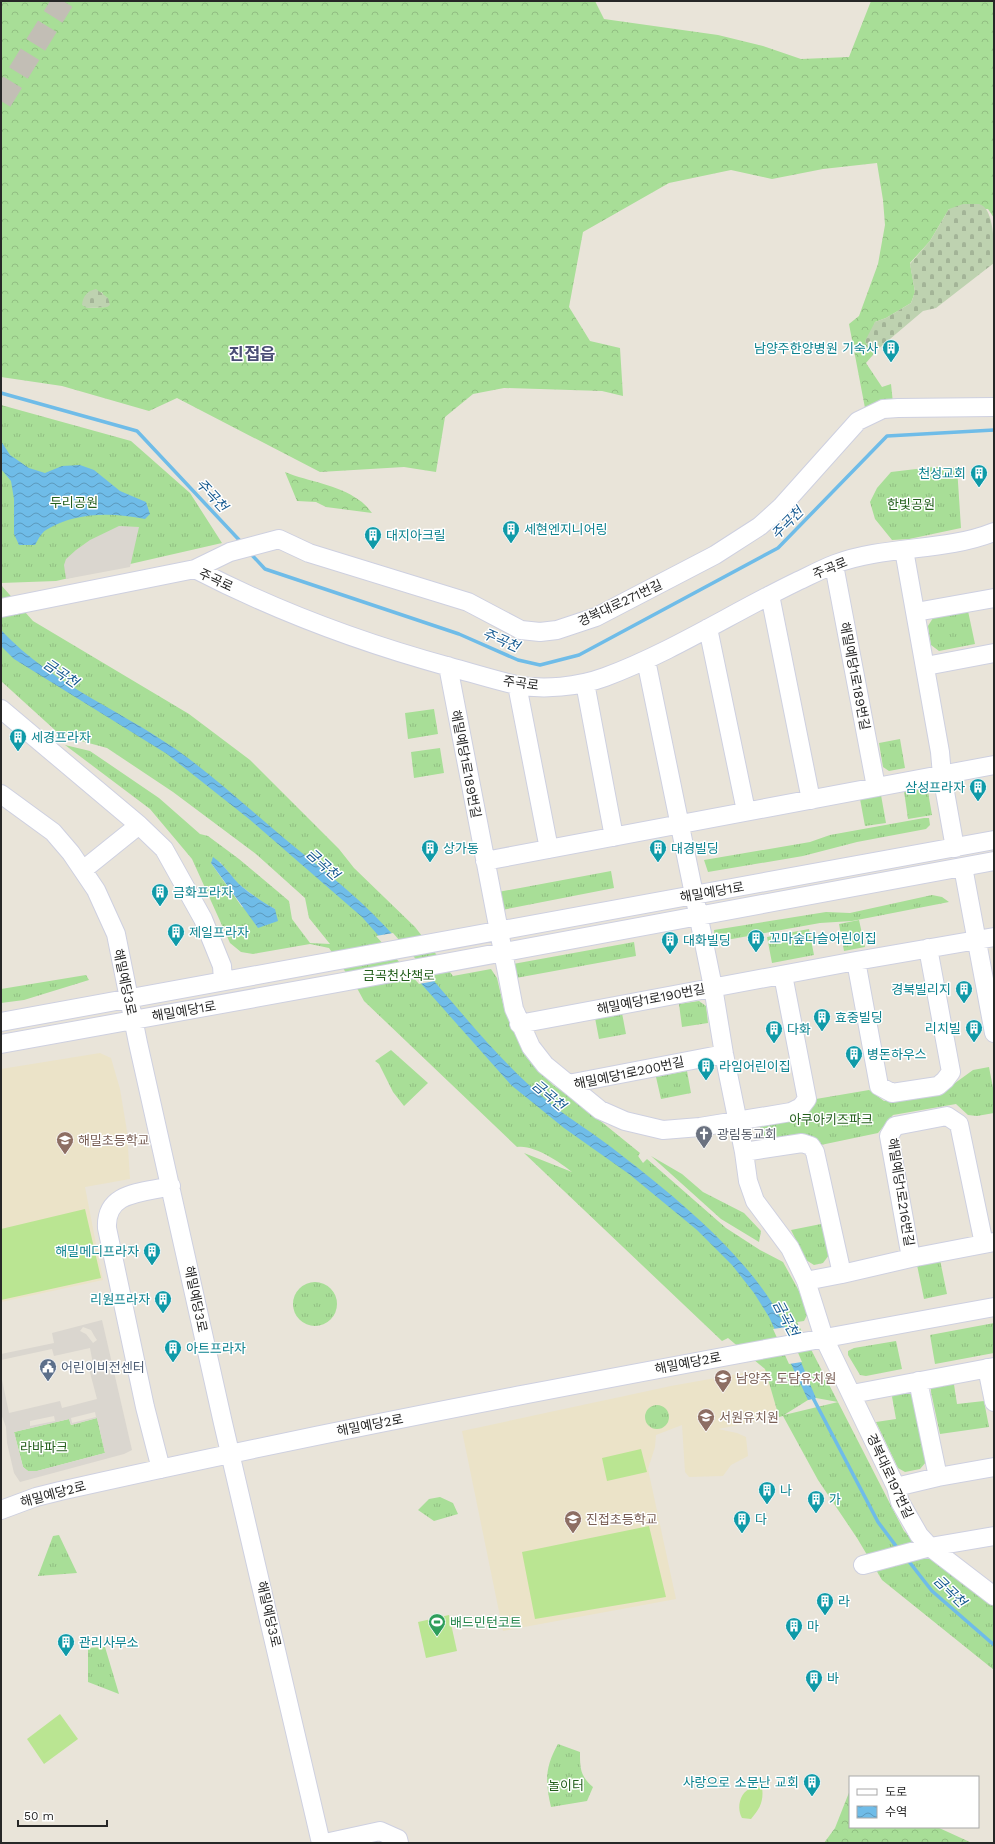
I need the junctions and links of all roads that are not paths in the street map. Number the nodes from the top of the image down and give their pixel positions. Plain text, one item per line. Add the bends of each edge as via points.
1 (994, 407) edge
2 (994, 532) edge
3 (904, 550) junction
4 (834, 564) junction
5 (195, 570) junction
6 (770, 595) junction
7 (994, 598) edge
8 (1, 608) edge
9 (916, 612) junction
10 (708, 628) junction
11 (994, 653) edge
12 (646, 660) junction
13 (448, 666) junction
14 (926, 666) junction
15 (585, 683) junction
16 (517, 685) junction
17 (1, 710) edge
18 (994, 765) edge
19 (942, 775) junction
20 (876, 787) junction
21 (1, 794) edge
22 (811, 800) junction
23 (746, 811) junction
24 (680, 823) junction
25 (139, 825) junction
26 (614, 837) junction
27 (994, 840) edge
28 (955, 848) junction
29 (549, 849) junction
30 (994, 860) edge
31 (485, 861) junction
32 (963, 867) junction
33 (84, 870) junction
34 (695, 895) junction
35 (699, 916) junction
36 (499, 932) junction
37 (994, 937) edge
38 (976, 940) junction
39 (928, 948) junction
40 (502, 953) junction
41 (856, 961) junction
42 (784, 975) junction
43 (223, 981) junction
44 (713, 987) junction
45 (129, 998) junction
46 (133, 1020) junction
47 (1, 1022) edge
48 (519, 1024) junction
49 (994, 1033) edge
50 (1, 1044) edge
51 (724, 1054) junction
52 (568, 1084) junction
53 (737, 1121) junction
54 (744, 1152) junction
55 (171, 1186) junction
56 (989, 1243) edge
57 (911, 1258) junction
58 (842, 1274) junction
59 (806, 1281) junction
60 (994, 1307) edge
61 (824, 1338) junction
62 (991, 1367) edge
63 (918, 1381) junction
64 (852, 1394) junction
65 (994, 1402) edge
66 (230, 1453) junction
67 (994, 1467) edge
68 (160, 1469) junction
69 (938, 1477) junction
70 (896, 1488) junction
71 (1, 1510) edge
72 (994, 1536) edge
73 (930, 1547) junction
74 (863, 1565) dead end
75 (994, 1596) edge
76 (321, 1843) edge
77 (325, 1843) edge
78 (398, 1843) edge

1 - 5 street, 경복대로271번길 via 883,409 867,416 858,421 781,507 760,526 715,555 596,617 557,630 521,630 468,602 309,553 279,539 230,552
2 - 3 street, 주곡로 via 983,537
3 - 4 street, 주곡로
3 - 9 street
4 - 6 street, 주곡로
4 - 20 street, 해밀예당1로189번길
5 - 8 street, 주곡로
5 - 13 street, 주곡로 via 275,607 346,634
6 - 10 street, 주곡로
6 - 22 street
7 - 9 street
9 - 14 street
10 - 12 street, 주곡로
10 - 23 street
11 - 14 street
12 - 15 street, 주곡로
12 - 24 street
13 - 16 street, 주곡로
13 - 31 street, 해밀예당1로189번길
14 - 19 street
15 - 16 street, 주곡로
15 - 26 street
16 - 29 street
17 - 25 street
18 - 19 street
19 - 20 street
19 - 28 street
20 - 22 street
21 - 33 street, 해밀예당3로 via 53,832
22 - 23 street
23 - 24 street
24 - 26 street
24 - 34 street
25 - 33 street
25 - 43 street via 164,850 203,919 222,966
26 - 29 street
27 - 28 street, 해밀예당1로
28 - 34 street, 해밀예당1로
29 - 31 street
30 - 32 street, 해밀예당1로
31 - 36 street, 해밀예당1로189번길
32 - 35 street, 해밀예당1로
32 - 38 street
33 - 45 street, 해밀예당3로 via 116,934
34 - 35 street
34 - 36 street, 해밀예당1로
35 - 40 street, 해밀예당1로
35 - 44 street
36 - 40 street, 해밀예당1로189번길
36 - 43 street, 해밀예당1로 via 429,942
37 - 38 street, 해밀예당1로190번길
38 - 39 street, 해밀예당1로190번길
38 - 49 street
39 - 41 street, 해밀예당1로190번길
39 - 41 street via 951,1072 938,1086 892,1093 879,1086
40 - 46 street, 해밀예당1로
40 - 48 street
41 - 42 street, 해밀예당1로190번길
42 - 44 street, 해밀예당1로190번길
42 - 53 street via 807,1099 801,1107 791,1112
43 - 45 street, 해밀예당1로
44 - 48 street, 해밀예당1로190번길
44 - 51 street
45 - 46 street, 해밀예당3로
45 - 47 street, 해밀예당1로
46 - 50 street, 해밀예당1로
46 - 55 street, 해밀예당3로
48 - 52 street via 531,1047 545,1065
51 - 52 street, 해밀예당1로200번길
51 - 53 street
52 - 53 street, 해밀예당1로200번길 via 600,1110 625,1121 663,1130
53 - 54 street
54 - 58 street via 802,1143 811,1146 815,1152
54 - 59 street via 748,1181 755,1201 790,1248
55 - 66 street, 해밀예당3로
55 - 68 street via 119,1198 106,1217
56 - 57 street, 해밀예당1로216번길
56 - 57 street, 해밀예당1로216번길 via 959,1124 947,1116 895,1126 889,1136
57 - 58 street, 해밀예당1로216번길
58 - 59 street
59 - 61 street
60 - 61 street
61 - 64 street, 경복대로197번길
61 - 66 street, 해밀예당2로
62 - 63 street
62 - 65 street
63 - 64 street
63 - 69 street
64 - 70 street, 경복대로197번길
66 - 68 street, 해밀예당2로
66 - 76 street, 해밀예당3로
67 - 69 street
68 - 71 street, 해밀예당2로 via 42,1495
69 - 70 street
70 - 73 street, 경복대로197번길 via 900,1502 919,1535
72 - 73 street
73 - 74 street
73 - 75 street, 경복대로197번길
77 - 78 street via 380,1831 398,1839

